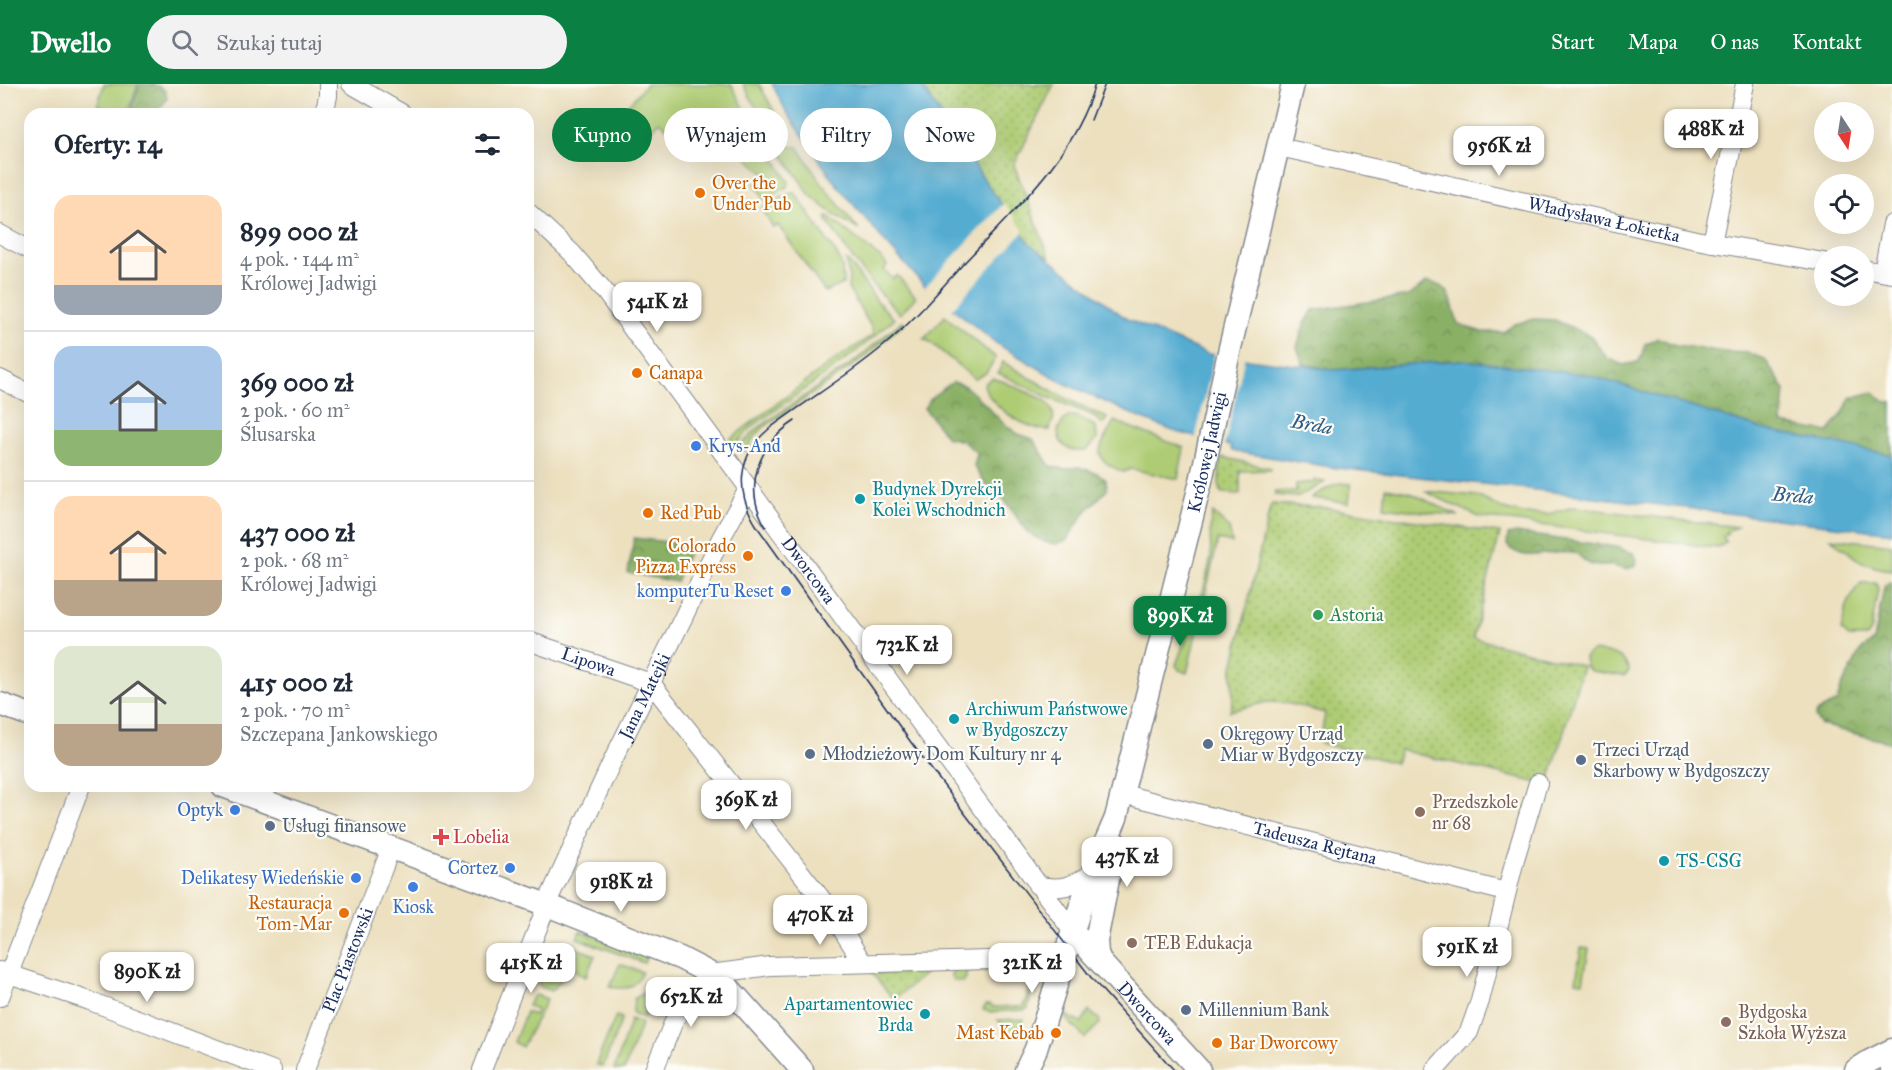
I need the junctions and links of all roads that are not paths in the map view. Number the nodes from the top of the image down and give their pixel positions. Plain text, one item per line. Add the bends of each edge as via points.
1 (328, 84) edge
2 (351, 84) edge
3 (1293, 84) edge
4 (1745, 84) edge
5 (325, 108) edge
6 (393, 108) edge
7 (1279, 147) junction
8 (534, 218) edge
9 (1892, 224) edge
10 (0, 234) edge
11 (1712, 243) junction
12 (24, 247) edge
13 (1814, 260) edge
14 (1888, 273) edge
15 (0, 379) edge
16 (24, 391) edge
17 (748, 489) junction
18 (534, 643) edge
19 (651, 683) junction
20 (0, 704) edge
21 (24, 713) edge
22 (1538, 783) dead end
23 (79, 792) edge
24 (239, 792) edge
25 (1123, 794) junction
26 (1116, 818) junction
27 (391, 848) junction
28 (1092, 874) junction
29 (1037, 885) junction
30 (1506, 892) junction
31 (547, 904) junction
32 (1073, 933) junction
33 (1027, 959) dead end
34 (863, 963) junction
35 (1102, 964) junction
36 (4, 972) edge
37 (711, 974) junction
38 (0, 998) edge
39 (1892, 1050) edge
40 (272, 1070) edge
41 (305, 1070) edge
42 (482, 1070) edge
43 (654, 1070) edge
44 (802, 1070) edge
45 (1026, 1070) edge
46 (1199, 1070) edge
47 (1435, 1070) edge
48 (1856, 1070) edge

1 - 5 street
2 - 6 street
3 - 7 street, Królowej Jadwigi
4 - 11 street
7 - 11 street, Władysława Łokietka
7 - 25 street, Królowej Jadwigi
8 - 17 street, Dworcowa via 572,253 606,293
9 - 14 street
10 - 12 street
11 - 13 street, Władysława Łokietka
15 - 16 street
17 - 19 street, Jana Matejki
17 - 29 street, Dworcowa
18 - 19 street, Lipowa
19 - 31 street, Jana Matejki
19 - 34 street via 828,907
20 - 21 street
22 - 30 street
23 - 36 street
24 - 27 street
25 - 26 street, Królowej Jadwigi
25 - 30 street, Tadeusza Rejtana
26 - 28 street, Królowej Jadwigi
26 - 35 street, Królowej Jadwigi via 1115,844 1096,941
27 - 31 street
27 - 41 street, Plac Piastowski
28 - 29 street via 1064,887
28 - 32 street, Królowej Jadwigi
29 - 32 street, Dworcowa
30 - 47 street via 1469,1032
31 - 37 street via 680,957
31 - 42 street, Jana Matejki
32 - 35 street, Dworcowa
32 - 45 street, Królowej Jadwigi
33 - 34 street
34 - 37 street via 770,966
35 - 46 street, Dworcowa
36 - 38 street
36 - 40 street
37 - 43 street via 693,992 674,1021
37 - 44 street via 728,987
39 - 48 street

